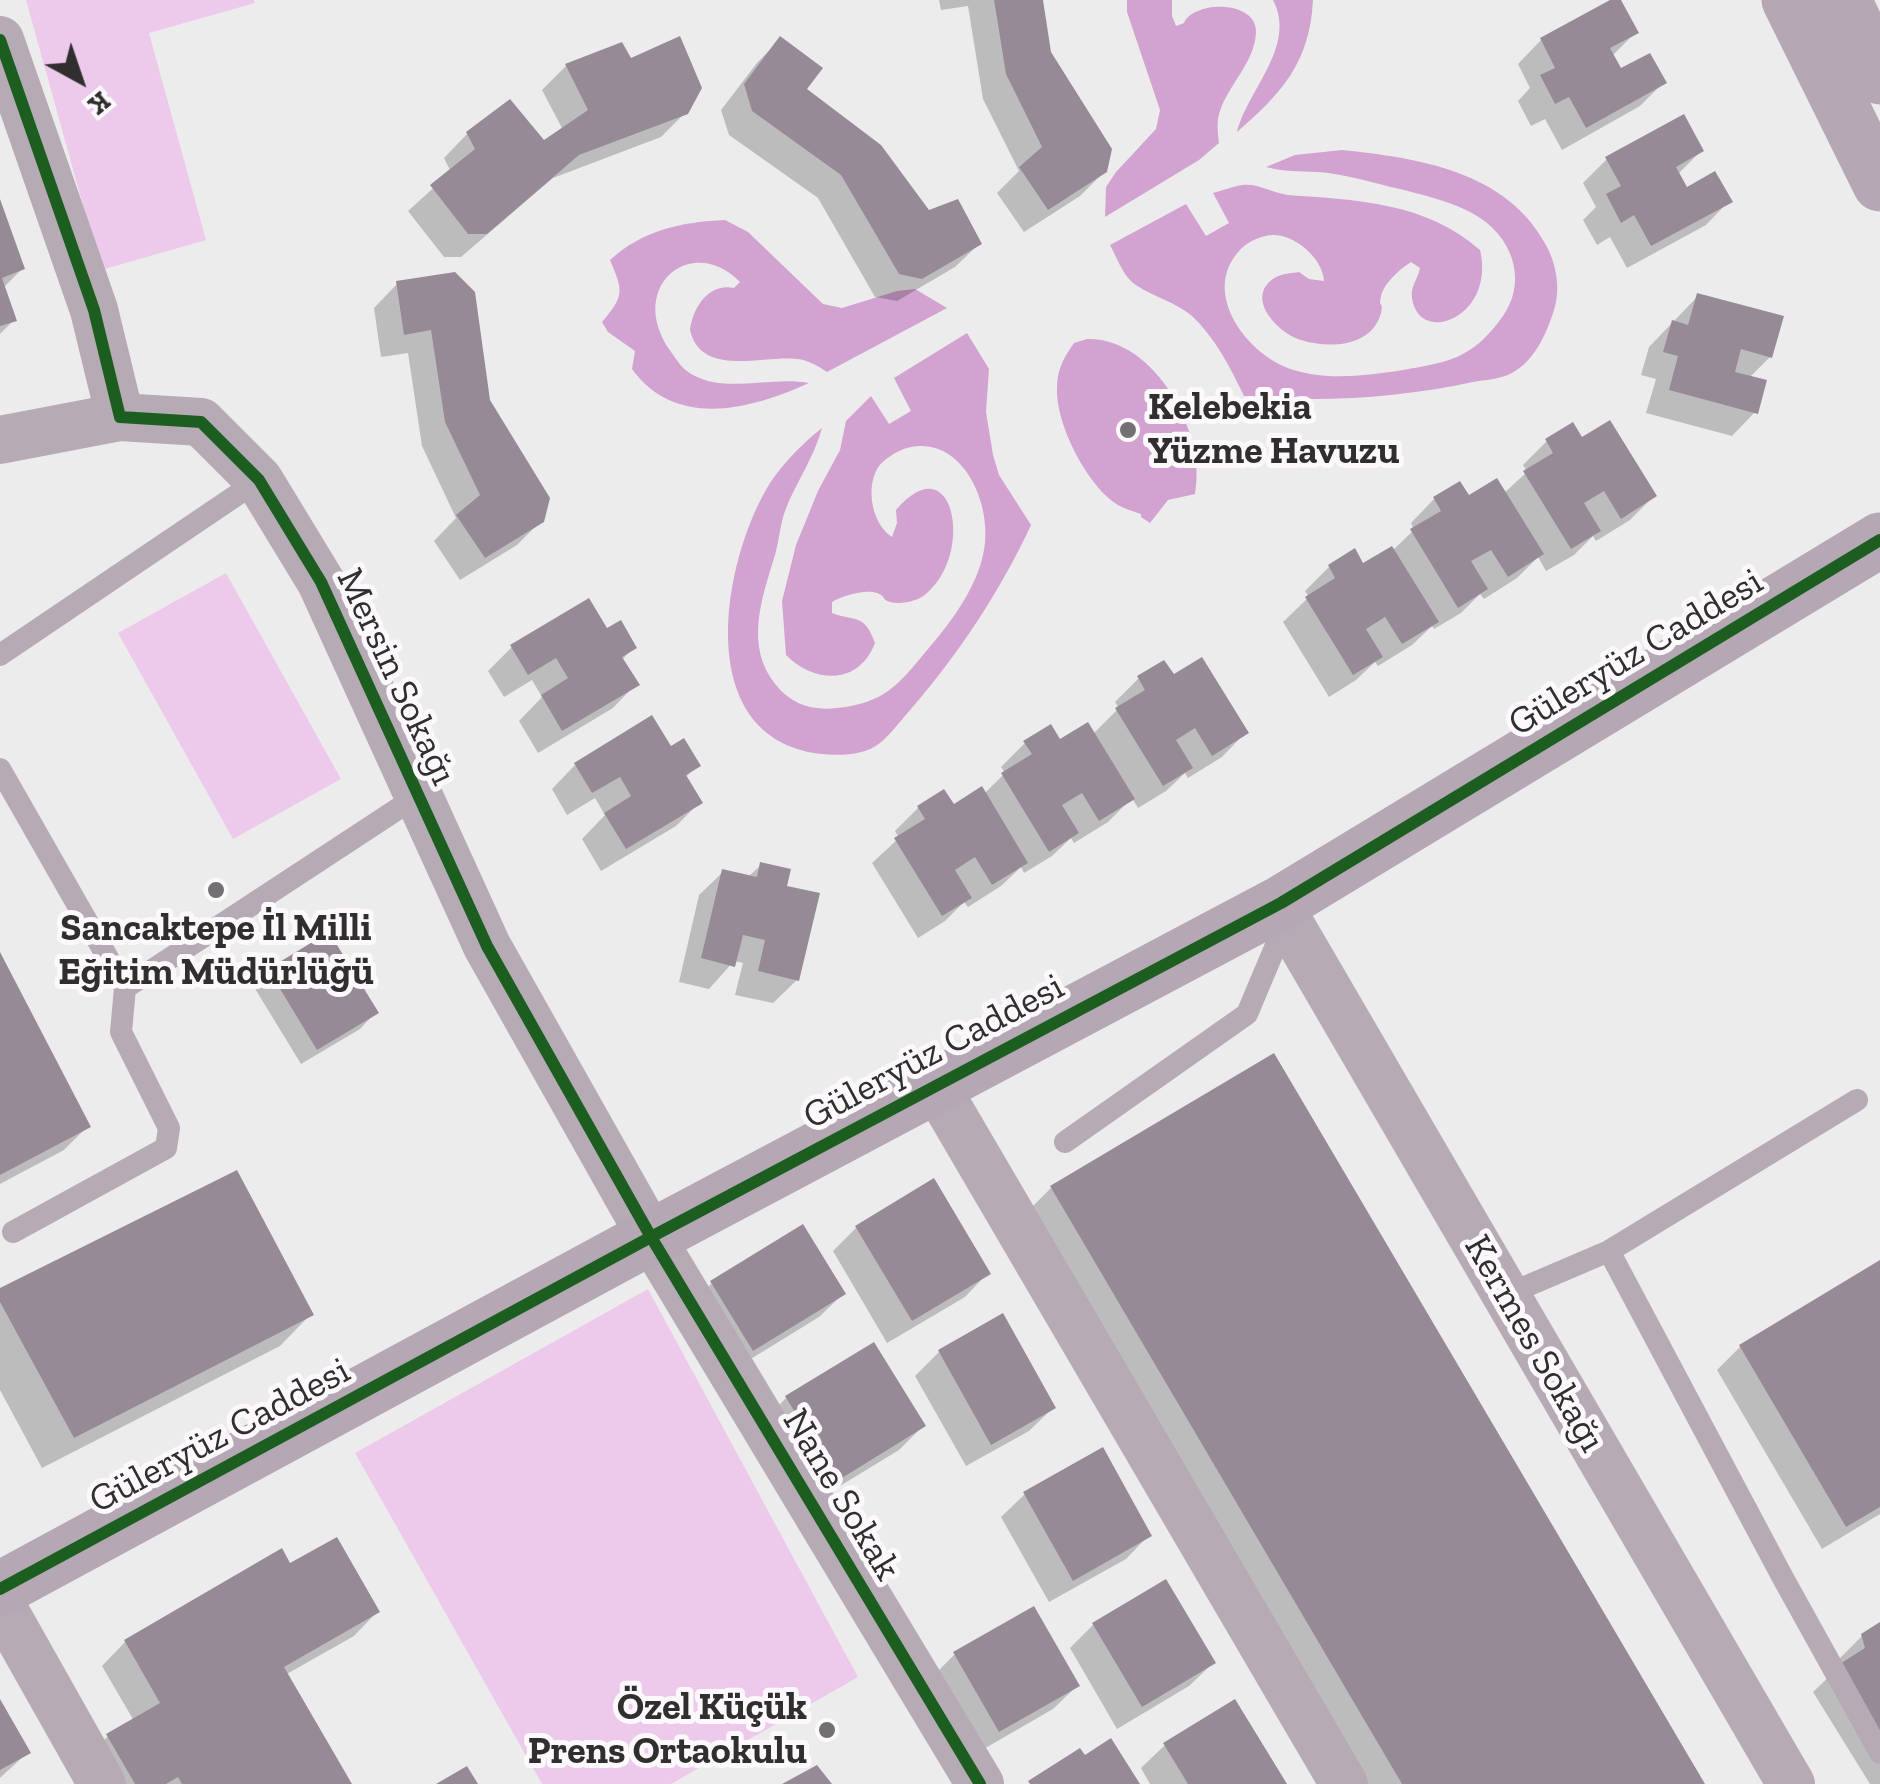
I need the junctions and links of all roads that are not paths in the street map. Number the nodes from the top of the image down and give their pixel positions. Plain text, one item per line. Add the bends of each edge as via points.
1 (1790, 0) edge
2 (1844, 0) edge
3 (0, 40) edge
4 (1880, 76) edge
5 (1880, 184) edge
6 (120, 418) junction
7 (0, 440) edge
8 (259, 480) junction
9 (1880, 540) edge
10 (0, 655) edge
11 (0, 769) edge
12 (418, 795) junction
13 (1284, 911) junction
14 (125, 988) junction
15 (935, 1086) junction
16 (1857, 1100) dead end
17 (1064, 1142) dead end
18 (13, 1232) dead end
19 (650, 1237) junction
20 (1609, 1251) junction
21 (1506, 1295) junction
22 (0, 1589) edge
23 (0, 1603) edge
24 (1880, 1754) edge
25 (102, 1784) edge
26 (980, 1784) edge
27 (1344, 1784) edge
28 (1790, 1784) edge

1 - 5 street
2 - 4 street
3 - 6 street via 94,310
6 - 7 street, Mersin Sokağı
6 - 8 street, Mersin Sokağı via 201,422
8 - 10 lane
8 - 12 street, Mersin Sokağı via 321,582
9 - 13 street, Güleryüz Caddesi
11 - 14 lane
12 - 14 lane
12 - 19 street, Mersin Sokağı via 488,946
13 - 15 street, Güleryüz Caddesi
13 - 17 lane via 1247,1014
13 - 21 street, Kermes Sokağı
14 - 18 lane via 121,1032 169,1128 166,1148
15 - 19 street, Güleryüz Caddesi
15 - 27 street
16 - 20 lane
19 - 22 street, Güleryüz Caddesi
19 - 26 street, Nane Sokak
20 - 21 lane
20 - 24 lane
21 - 28 street, Kermes Sokağı
23 - 25 street

